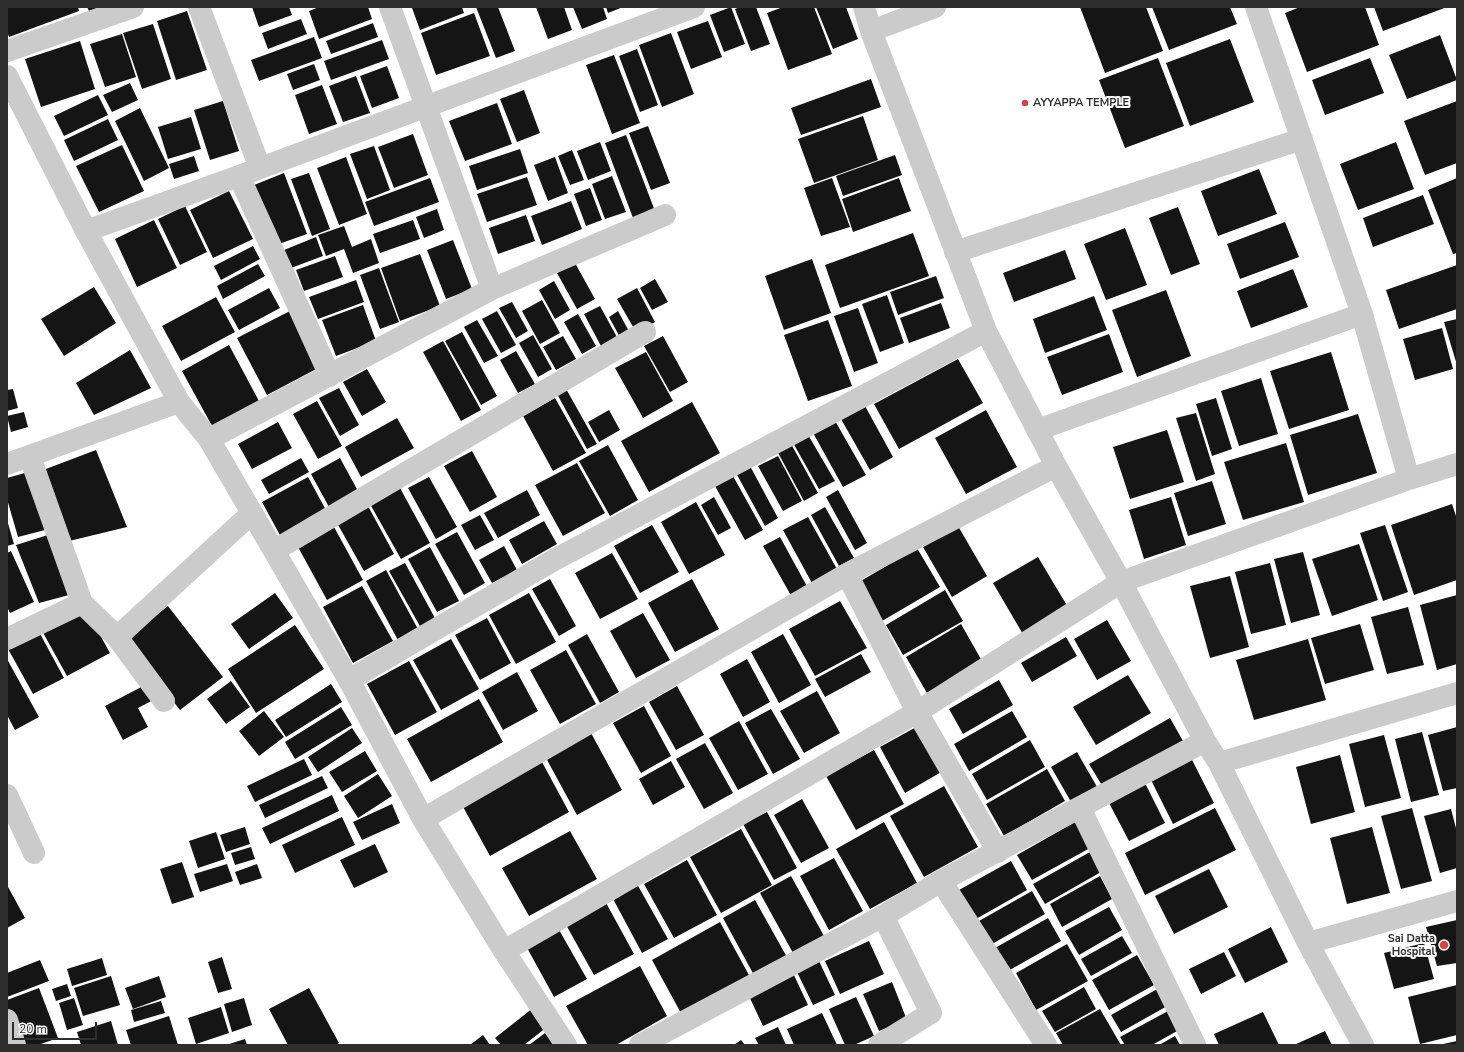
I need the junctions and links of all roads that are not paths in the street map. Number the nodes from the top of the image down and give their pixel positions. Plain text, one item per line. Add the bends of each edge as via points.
1 (133, 7) edge
2 (199, 7) edge
3 (390, 7) edge
4 (694, 7) edge
5 (864, 7) edge
6 (935, 7) edge
7 (1256, 7) edge
8 (871, 31) junction
9 (7, 51) edge
10 (7, 76) edge
11 (426, 106) junction
12 (1302, 139) junction
13 (260, 168) junction
14 (239, 176) junction
15 (665, 215) dead end
16 (86, 231) junction
17 (955, 252) junction
18 (492, 289) junction
19 (1362, 314) junction
20 (986, 331) junction
21 (645, 332) dead end
22 (330, 376) junction
23 (179, 402) junction
24 (1037, 430) junction
25 (209, 439) junction
26 (30, 457) junction
27 (7, 464) edge
28 (1457, 464) edge
29 (1056, 466) junction
30 (1409, 479) junction
31 (252, 513) junction
32 (275, 550) junction
33 (847, 574) junction
34 (1121, 582) junction
35 (82, 603) junction
36 (117, 637) junction
37 (7, 639) edge
38 (349, 680) junction
39 (1457, 693) edge
40 (164, 701) dead end
41 (916, 712) junction
42 (1206, 741) junction
43 (1219, 763) junction
44 (7, 795) edge
45 (1080, 808) junction
46 (423, 819) junction
47 (998, 852) junction
48 (34, 853) dead end
49 (941, 881) junction
50 (1457, 901) edge
51 (883, 916) junction
52 (1308, 943) junction
53 (504, 951) junction
54 (7, 1020) edge
55 (15, 1045) edge
56 (566, 1045) edge
57 (640, 1045) edge
58 (879, 1045) edge
59 (1046, 1045) edge
60 (1195, 1045) edge
61 (1363, 1045) edge

1 - 9 street
2 - 13 street
3 - 11 street
4 - 11 street
5 - 8 street
6 - 8 street
7 - 12 street
8 - 17 street
10 - 16 street
11 - 13 street
11 - 18 street
12 - 17 street
12 - 19 street
13 - 14 street
14 - 16 street
14 - 22 street
15 - 18 street
16 - 23 street
17 - 20 street
18 - 22 street
19 - 24 street
19 - 30 street
20 - 24 street
20 - 38 street via 554,560
21 - 32 street
22 - 25 street
23 - 25 street
23 - 26 street
24 - 29 street
25 - 31 street
26 - 27 street
26 - 35 street
28 - 30 street
29 - 33 street
29 - 34 street
30 - 34 street
31 - 32 street
31 - 36 street
32 - 38 street
33 - 41 street
33 - 46 street
34 - 41 street
34 - 42 street
35 - 36 street
35 - 37 street
36 - 40 street
38 - 46 street
39 - 43 street
41 - 47 street
41 - 53 street
42 - 43 street
42 - 45 street
43 - 52 street
44 - 48 street
45 - 47 street
45 - 60 street
46 - 53 street
47 - 49 street
49 - 51 street
49 - 59 street
50 - 52 street
51 - 57 street
51 - 58 street via 931,1014
52 - 61 street
53 - 56 street
54 - 55 street

